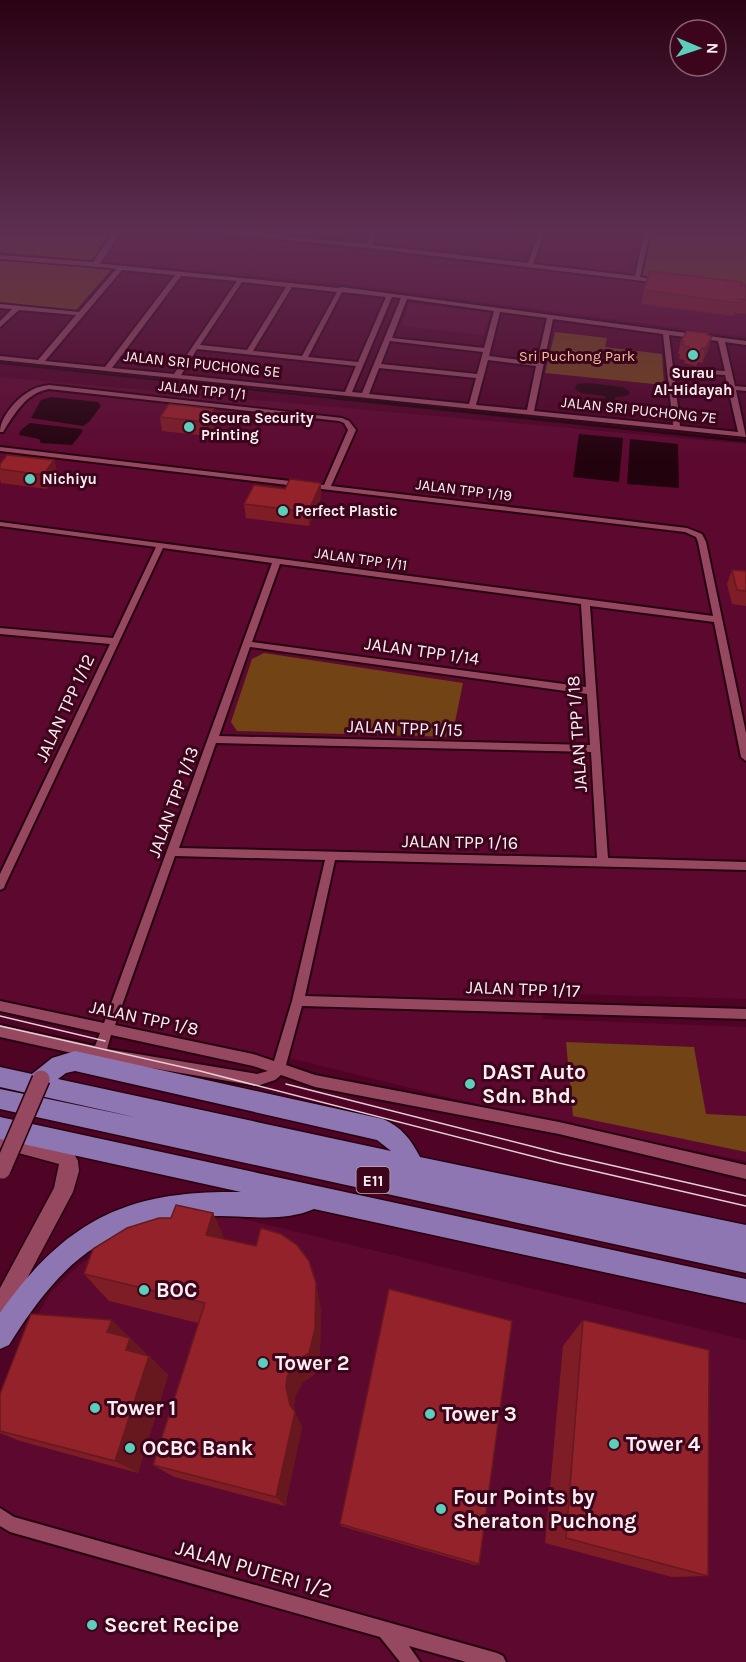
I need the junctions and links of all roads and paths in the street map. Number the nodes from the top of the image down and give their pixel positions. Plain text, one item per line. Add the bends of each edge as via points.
1 (5, 307) edge
2 (87, 307) edge
3 (155, 307) edge
4 (223, 307) edge
5 (277, 307) edge
6 (331, 307) edge
7 (385, 307) edge
8 (401, 307) edge
9 (479, 307) edge
10 (17, 308) junction
11 (498, 309) junction
12 (81, 314) junction
13 (550, 316) junction
14 (0, 325) edge
15 (666, 332) junction
16 (388, 339) junction
17 (721, 340) junction
18 (746, 343) edge
19 (196, 347) junction
20 (487, 350) junction
21 (249, 352) junction
22 (0, 358) edge
23 (304, 358) junction
24 (485, 358) junction
25 (40, 362) junction
26 (360, 364) junction
27 (540, 364) junction
28 (377, 366) junction
29 (108, 368) junction
30 (670, 370) junction
31 (728, 373) junction
32 (177, 375) junction
33 (480, 376) junction
34 (732, 388) junction
35 (746, 389) edge
36 (348, 393) junction
37 (365, 395) junction
38 (472, 406) junction
39 (530, 412) junction
40 (4, 418) edge
41 (677, 428) junction
42 (0, 430) edge
43 (744, 435) edge
44 (0, 449) edge
45 (327, 487) junction
46 (0, 524) edge
47 (160, 545) junction
48 (278, 561) junction
49 (585, 603) junction
50 (718, 621) junction
51 (0, 631) edge
52 (115, 641) junction
53 (248, 644) junction
54 (591, 690) junction
55 (213, 739) junction
56 (595, 749) junction
57 (746, 757) edge
58 (172, 852) junction
59 (331, 856) junction
60 (603, 862) junction
61 (746, 866) edge
62 (0, 885) edge
63 (298, 1001) junction
64 (0, 1006) edge
65 (746, 1014) edge
66 (109, 1028) junction
67 (0, 1031) edge
68 (99, 1053) junction
69 (278, 1070) junction
70 (0, 1077) edge
71 (41, 1079) joint
72 (0, 1099) edge
73 (0, 1128) edge
74 (0, 1139) edge
75 (412, 1166) junction
76 (746, 1172) edge
77 (0, 1176) edge
78 (315, 1196) junction
79 (746, 1237) edge
80 (746, 1261) edge
81 (746, 1291) edge
82 (0, 1309) edge
83 (0, 1336) edge
84 (4, 1523) edge
85 (385, 1630) junction
86 (411, 1662) edge
87 (497, 1662) edge

1 - 10 street
2 - 12 street
3 - 29 street
4 - 19 street
5 - 21 street
6 - 23 street
7 - 26 street
8 - 16 street
9 - 11 street
10 - 12 street
10 - 14 street
11 - 13 street
11 - 20 street
12 - 25 street
13 - 15 street
13 - 27 street
15 - 17 street
15 - 30 street
16 - 20 street
16 - 28 street
17 - 18 street
17 - 31 street
19 - 21 street
19 - 32 street
20 - 24 street
21 - 23 street
22 - 25 street, JALAN SRI PUCHONG 5E
23 - 26 street
24 - 27 street
24 - 33 street
25 - 29 street, JALAN SRI PUCHONG 5E
26 - 36 street
27 - 39 street
28 - 33 street
28 - 37 street
29 - 32 street, JALAN SRI PUCHONG 5E
30 - 31 street
30 - 41 street
31 - 34 street
32 - 36 street, JALAN SRI PUCHONG 5E
33 - 38 street
34 - 35 street
34 - 43 street
36 - 37 street, JALAN SRI PUCHONG 5E
37 - 38 street, JALAN SRI PUCHONG 5E
38 - 39 street, JALAN SRI PUCHONG 7E
39 - 41 street, JALAN SRI PUCHONG 7E
40 - 42 street, JALAN TPP 1/1
40 - 45 street, JALAN TPP 1/1 via 29,393 50,387 340,419 352,430
41 - 43 street, JALAN SRI PUCHONG 7E
44 - 45 street, JALAN TPP 1/19
45 - 50 street, JALAN TPP 1/19 via 687,530 702,542
46 - 47 street, JALAN TPP 1/11
47 - 48 street, JALAN TPP 1/11
47 - 52 street, JALAN TPP 1/12
48 - 49 street, JALAN TPP 1/11
48 - 53 street, JALAN TPP 1/13
49 - 50 street, JALAN TPP 1/11
49 - 54 street, JALAN TPP 1/18
50 - 57 street, JALAN TPP 1/19
51 - 52 street
52 - 62 street, JALAN TPP 1/12
53 - 54 street, JALAN TPP 1/14
53 - 55 street, JALAN TPP 1/13
54 - 56 street, JALAN TPP 1/18
55 - 56 street, JALAN TPP 1/15
55 - 58 street, JALAN TPP 1/13
56 - 60 street, JALAN TPP 1/18
58 - 59 street, JALAN TPP 1/16
58 - 66 street, JALAN TPP 1/13
59 - 60 street, JALAN TPP 1/16
59 - 63 street
60 - 61 street, JALAN TPP 1/16
63 - 65 street, JALAN TPP 1/17
63 - 69 street
64 - 66 street, JALAN TPP 1/8
66 - 68 street, JALAN TPP 1/13
66 - 69 street, JALAN TPP 1/8 via 253,1060
67 - 68 street
68 - 69 street via 257,1080
69 - 76 street, JALAN TPP 1/8 via 315,1081 559,1128
70 - 75 highway, E11
71 - 75 highway via 60,1065 75,1061 383,1130 401,1145
71 - 77 street, bridge
72 - 80 highway, E11
73 - 78 highway
74 - 82 street via 63,1154 69,1161 63,1191
75 - 79 highway, E11
78 - 81 highway
78 - 83 highway via 306,1202 285,1205 172,1206 114,1222 65,1255 36,1282
84 - 85 street, JALAN PUTERI 1/2
85 - 86 street
85 - 87 street, JALAN PUTERI 1/2

